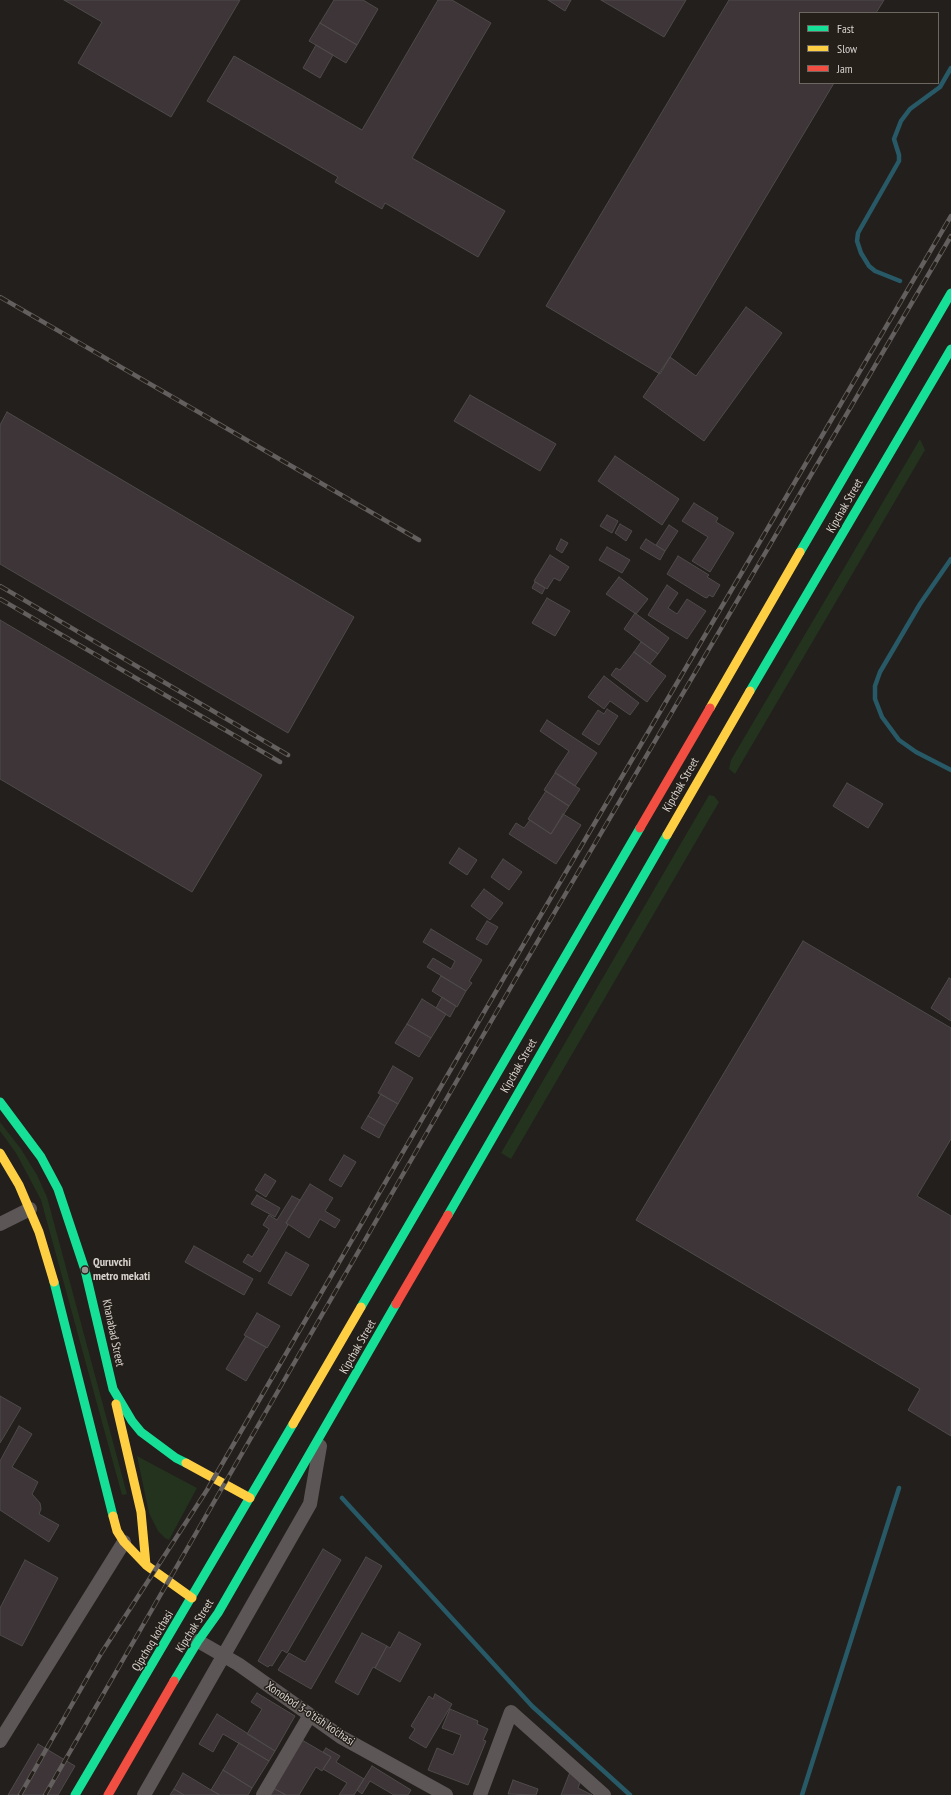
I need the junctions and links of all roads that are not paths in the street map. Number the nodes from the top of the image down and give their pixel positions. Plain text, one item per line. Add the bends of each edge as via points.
1 (951, 292) edge
2 (951, 349) edge
3 (0, 1102) edge
4 (0, 1153) edge
5 (30, 1209) junction
6 (0, 1224) edge
7 (112, 1389) junction
8 (322, 1432) junction
9 (253, 1500) junction
10 (124, 1542) junction
11 (146, 1564) junction
12 (195, 1600) junction
13 (198, 1641) junction
14 (225, 1655) junction
15 (310, 1715) junction
16 (0, 1741) edge
17 (75, 1795) edge
18 (108, 1795) edge
19 (144, 1795) edge
20 (263, 1795) edge
21 (446, 1795) edge
22 (480, 1795) edge
23 (604, 1795) edge

1 - 9 main road, Kipchak Street via 890,405
2 - 8 main road, Kipchak Street via 908,415
3 - 7 main road, Khanabad Street via 42,1157 58,1189 85,1270
4 - 5 main road
5 - 6 street
5 - 10 main road via 60,1300 112,1514 117,1531
7 - 9 main road, Khanabad Street via 141,1432 151,1442
7 - 11 main road via 141,1512
8 - 13 main road, Kipchak Street via 272,1511
8 - 14 street via 310,1504
9 - 12 main road, Qipchoq ko'chasi
10 - 11 main road
10 - 16 street
11 - 12 main road
12 - 17 main road, Qipchoq ko'chasi
13 - 14 street, Xonobod 3-o'tish ko'chasi
13 - 18 main road, Kipchak Street
14 - 15 street, Xonobod 3-o'tish ko'chasi
14 - 19 street
15 - 20 street
15 - 21 street, Xonobod 3-o'tish ko'chasi via 341,1737
22 - 23 street via 511,1712

